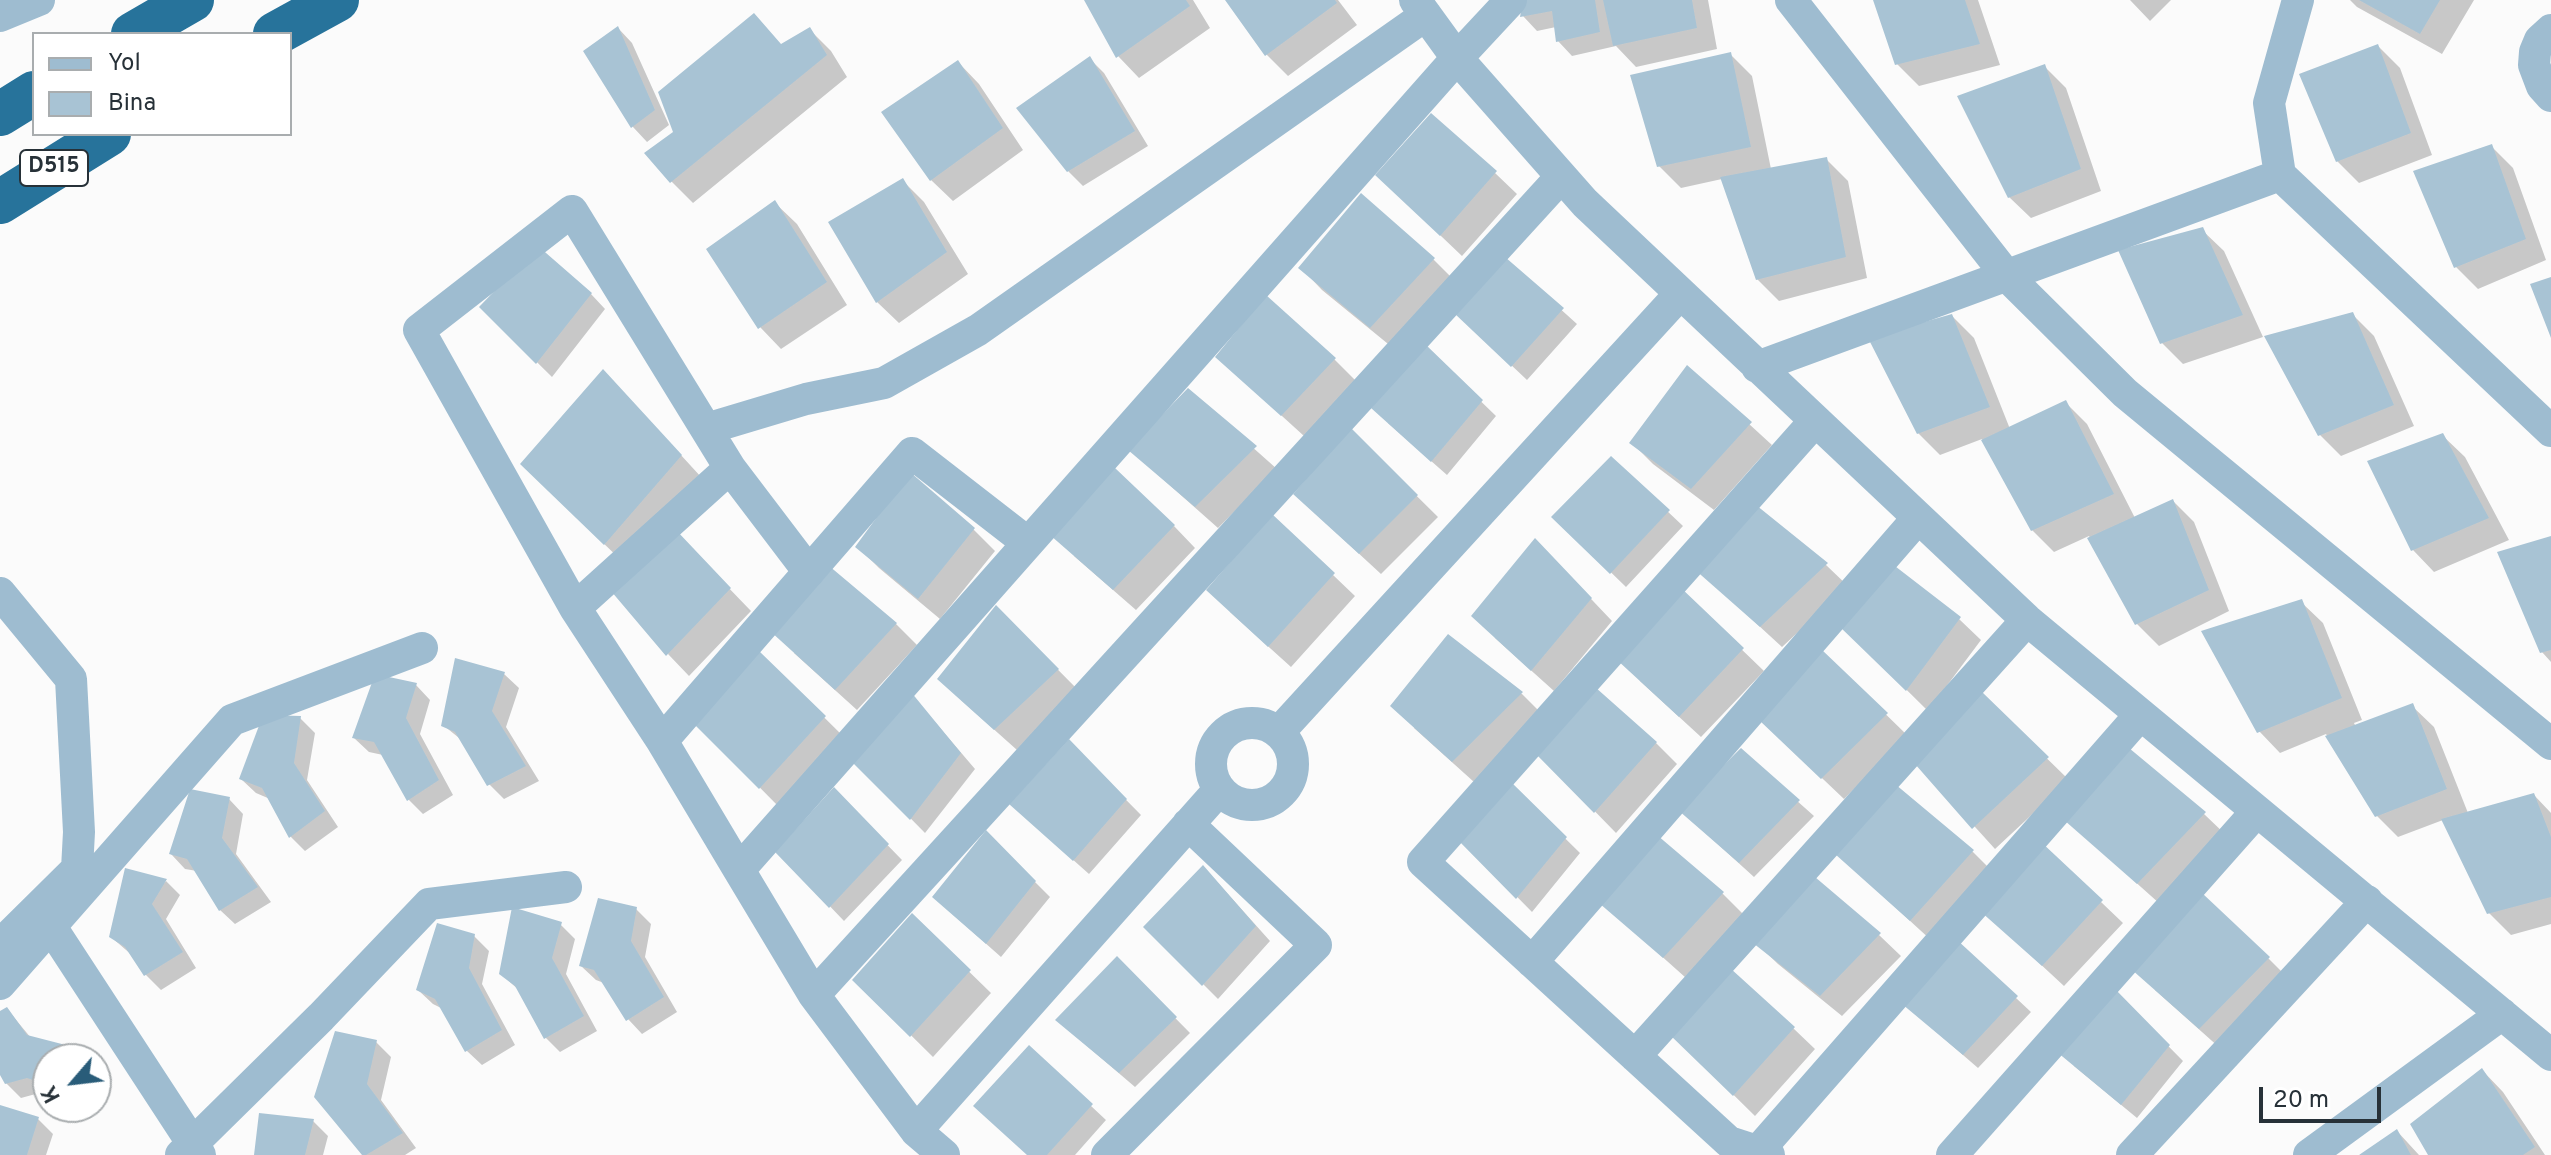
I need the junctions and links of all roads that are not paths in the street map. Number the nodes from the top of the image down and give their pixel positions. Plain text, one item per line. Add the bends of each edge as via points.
1 (39, 0) edge
2 (337, 0) edge
3 (1511, 0) edge
4 (1791, 0) edge
5 (2298, 0) edge
6 (1420, 7) edge
7 (0, 16) edge
8 (2551, 30) edge
9 (279, 32) edge
10 (1457, 58) junction
11 (32, 94) edge
12 (2551, 96) edge
13 (0, 114) edge
14 (106, 136) edge
15 (2280, 175) junction
16 (1561, 177) junction
17 (0, 202) edge
18 (2007, 276) junction
19 (1680, 294) junction
20 (1757, 367) junction
21 (1815, 421) junction
22 (706, 429) junction
23 (2551, 431) edge
24 (730, 468) junction
25 (1918, 518) junction
26 (1028, 543) junction
27 (809, 572) junction
28 (0, 593) edge
29 (575, 608) junction
30 (2027, 620) junction
31 (422, 648) dead end
32 (2140, 715) junction
33 (1279, 732) junction
34 (662, 741) junction
35 (2551, 744) edge
36 (1219, 790) junction
37 (2257, 811) junction
38 (1188, 824) junction
39 (739, 870) junction
40 (566, 887) dead end
41 (2367, 901) junction
42 (45, 917) junction
43 (0, 945) edge
44 (1532, 962) junction
45 (0, 984) edge
46 (814, 995) junction
47 (2502, 1014) junction
48 (2551, 1055) edge
49 (1635, 1056) junction
50 (916, 1131) junction
51 (191, 1151) edge
52 (1764, 1153) edge
53 (944, 1155) edge
54 (1107, 1155) edge
55 (1952, 1155) edge
56 (2132, 1155) edge
57 (2309, 1155) edge

1 - 7 street
2 - 9 highway
3 - 10 street
4 - 18 street
5 - 15 street via 2269,103
6 - 10 street
6 - 22 street via 978,330 884,383 806,399
8 - 12 street via 2540,40 2534,65
10 - 16 street
10 - 26 street
11 - 13 highway
14 - 17 highway, D515
15 - 18 street
15 - 23 street
16 - 19 street
16 - 46 street
18 - 20 street
18 - 35 street via 2125,393
19 - 20 street
19 - 33 street
20 - 21 street
21 - 25 street
21 - 44 street via 1423,862
22 - 24 street
22 - 29 street via 572,211 419,330
24 - 27 street
24 - 29 street
25 - 30 street
25 - 44 street
26 - 27 street via 912,453
26 - 39 street
27 - 34 street
28 - 42 street via 71,679 77,869
29 - 34 street
30 - 32 street
30 - 49 street
31 - 42 street via 232,720
32 - 37 street
32 - 52 street
33 - 36 street via 1255,722 1229,729 1212,751 1210,764
33 - 36 street via 1293,757 1289,783 1280,795 1256,806 1242,805
34 - 39 street
36 - 38 street
37 - 41 street
37 - 55 street
38 - 50 street
38 - 54 street via 1316,945
39 - 46 street
40 - 51 street via 429,904
41 - 47 street
41 - 56 street
42 - 43 street
42 - 45 street
42 - 51 street
44 - 49 street
46 - 50 street
47 - 48 street
47 - 57 street
49 - 52 street via 1729,1142
50 - 53 street

